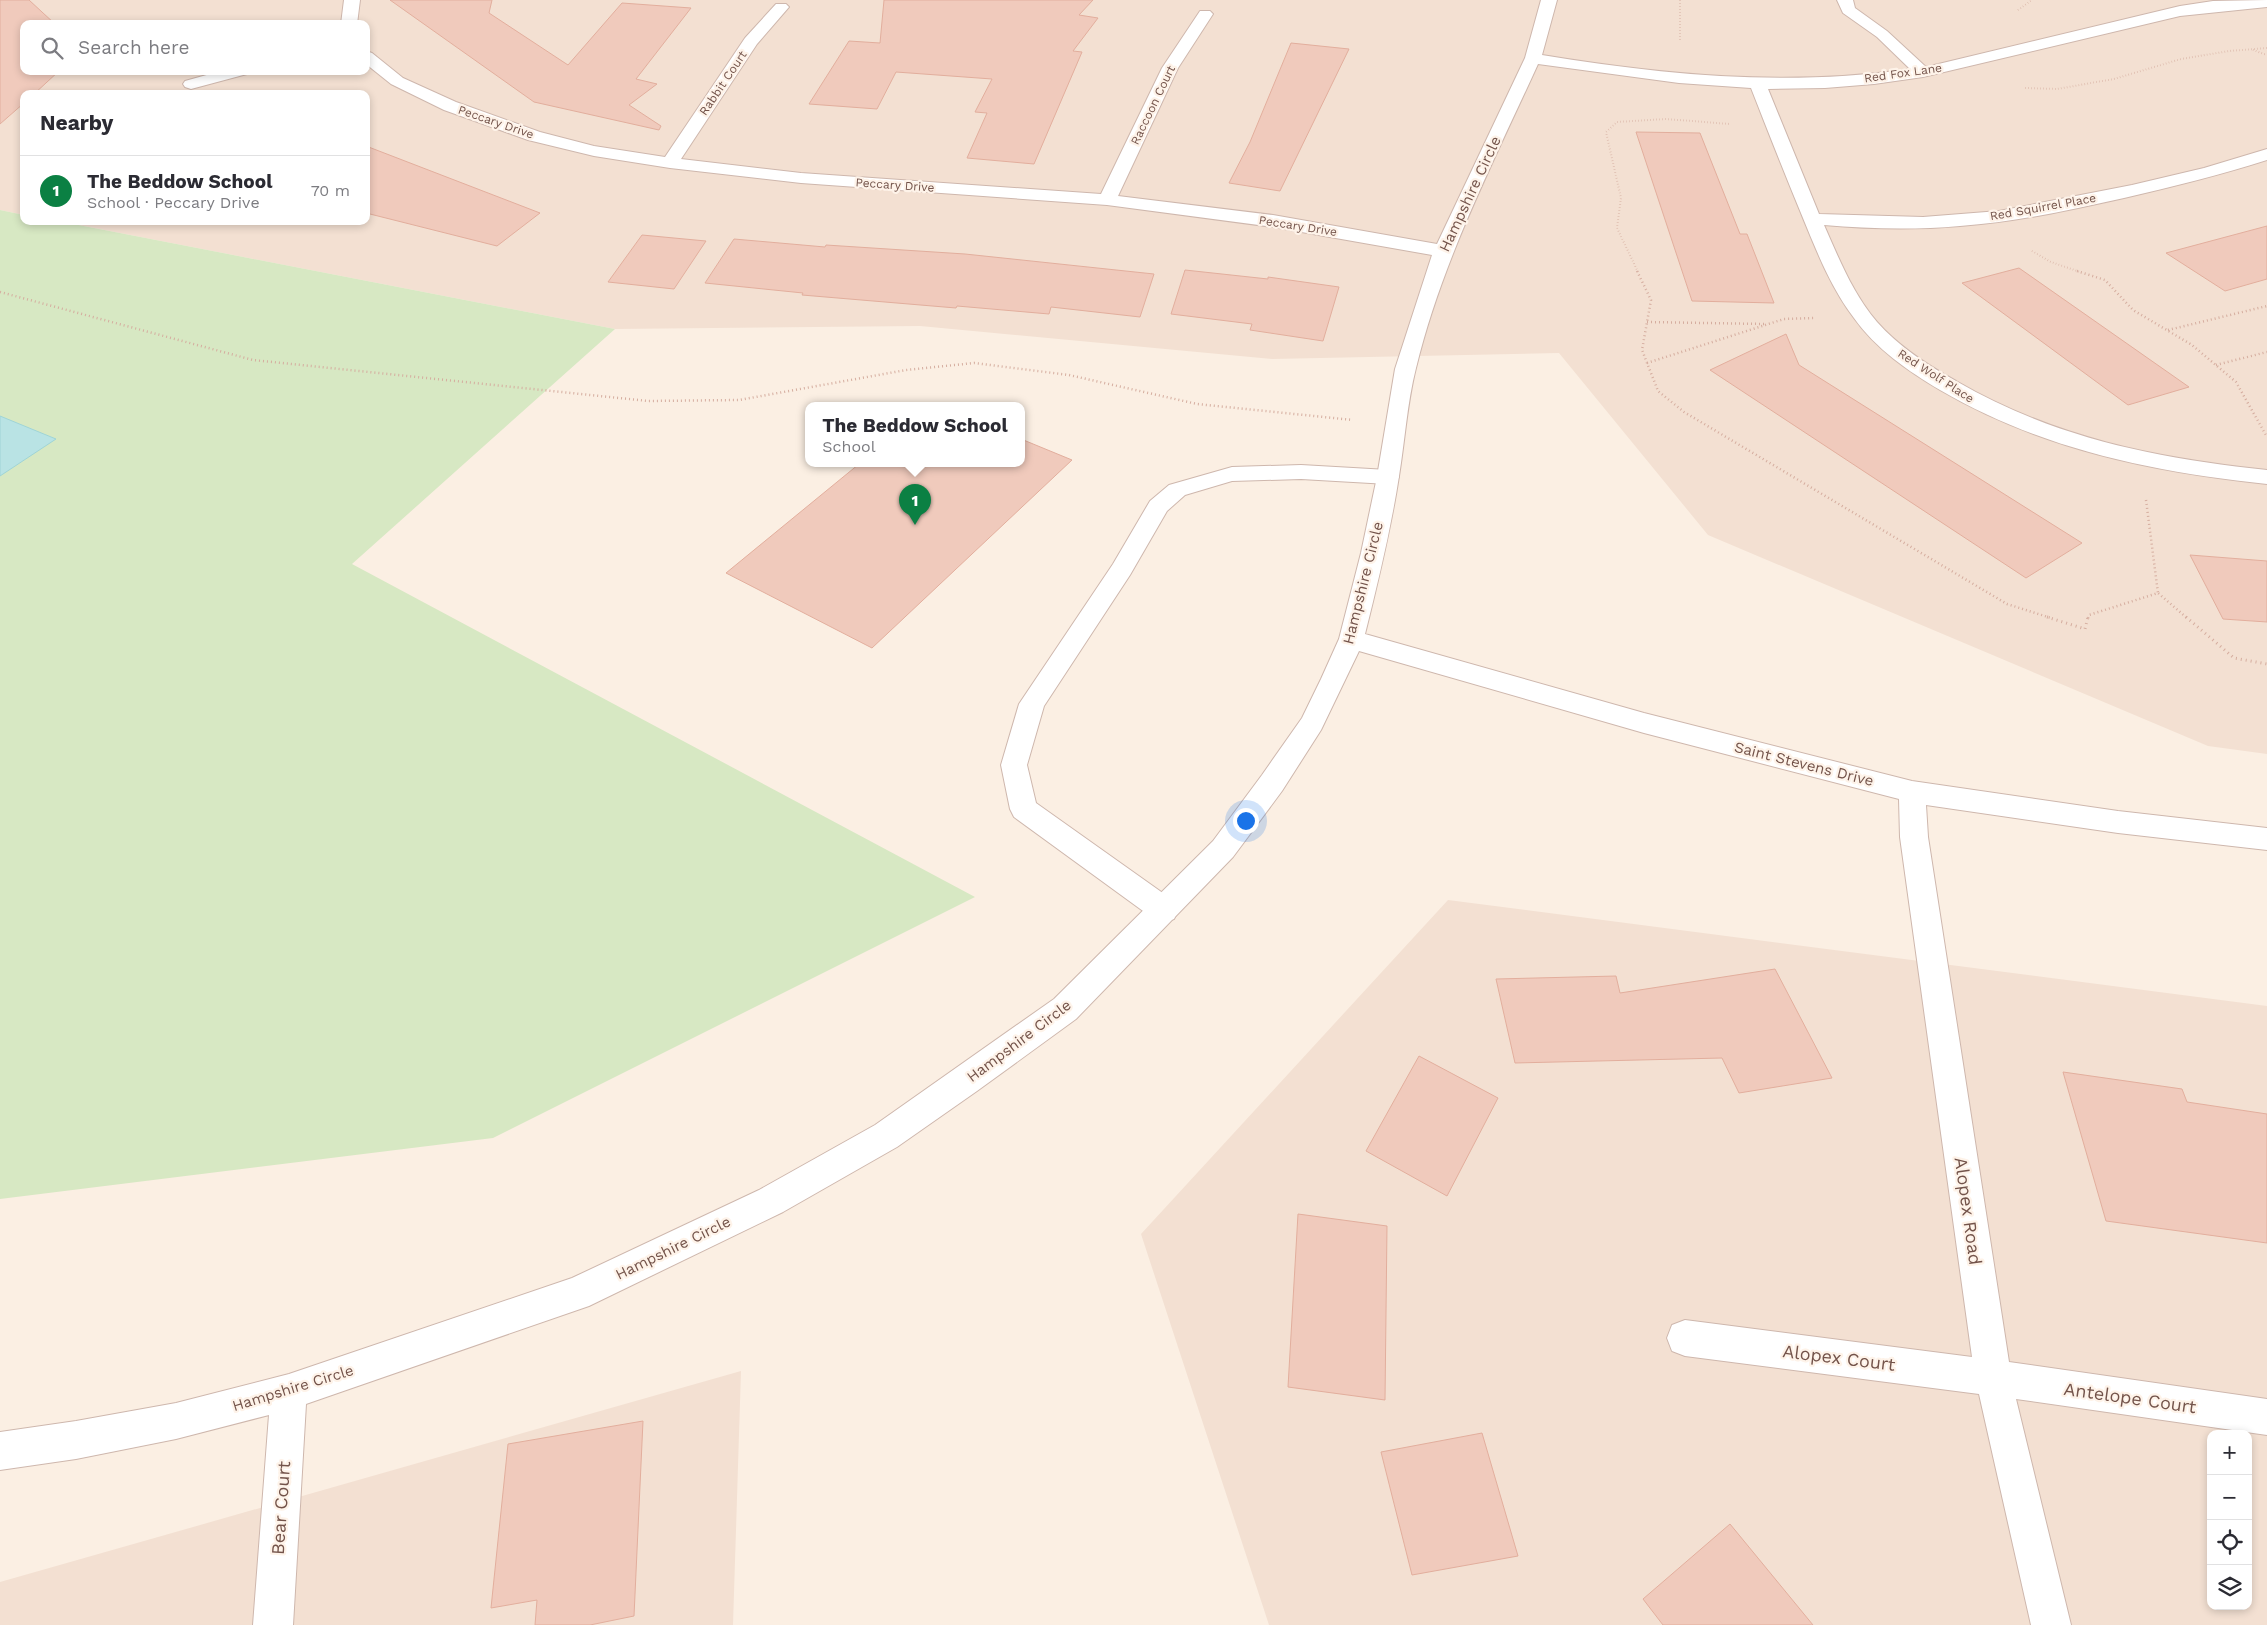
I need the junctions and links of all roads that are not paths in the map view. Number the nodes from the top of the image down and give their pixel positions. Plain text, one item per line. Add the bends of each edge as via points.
1 (352, 0) edge
2 (1549, 0) edge
3 (1845, 0) edge
4 (2267, 2) edge
5 (781, 7) dead end
6 (1205, 14) dead end
7 (349, 20) edge
8 (1533, 58) junction
9 (370, 59) edge
10 (1922, 72) junction
11 (226, 75) edge
12 (191, 84) dead end
13 (1758, 84) junction
14 (2267, 154) edge
15 (670, 163) junction
16 (1107, 200) junction
17 (1813, 220) junction
18 (1443, 251) junction
19 (1388, 477) junction
20 (2267, 477) edge
21 (1351, 639) junction
22 (1912, 792) junction
23 (2267, 839) edge
24 (1164, 910) junction
25 (1684, 1338) dead end
26 (1993, 1378) junction
27 (289, 1392) junction
28 (2267, 1417) edge
29 (0, 1451) edge
30 (273, 1625) edge
31 (2051, 1625) edge

1 - 7 street
2 - 8 street, Hampshire Circle
3 - 10 street via 1848,10 1882,34
4 - 10 street, Red Fox Lane via 2180,11
5 - 15 street, Rabbit Court via 752,41
6 - 16 street, Raccoon Court via 1170,68
8 - 13 street, Red Fox Lane via 1647,75
8 - 18 street, Hampshire Circle
9 - 15 street, Peccary Drive via 424,95 501,125 565,145
10 - 13 street, Red Fox Lane via 1837,81
11 - 12 street
13 - 17 street, Red Wolf Place
14 - 17 street, Red Squirrel Place via 2228,167 2089,200 1977,218 1904,223
15 - 16 street, Peccary Drive via 801,178
16 - 18 street, Peccary Drive via 1265,220
17 - 20 street, Red Wolf Place via 1825,251 1871,327 1904,358 1949,387 2034,429 2099,450 2209,472
18 - 19 street, Hampshire Circle via 1420,314 1405,369
19 - 21 street, Hampshire Circle
19 - 24 street via 1271,472 1232,474 1177,490 1158,506 1122,569 1032,704 1014,765 1024,809
21 - 22 street, Saint Stevens Drive via 1644,723
21 - 24 street, Hampshire Circle via 1312,723 1272,784 1223,849
22 - 23 street, Saint Stevens Drive via 2118,822
22 - 26 street, Alopex Road via 1914,837
24 - 27 street, Hampshire Circle via 1065,1009 886,1136 771,1201 578,1294
25 - 26 street, Alopex Court
26 - 28 street, Antelope Court
26 - 31 street, Alopex Road
27 - 29 street, Hampshire Circle via 176,1421
27 - 30 street, Bear Court

